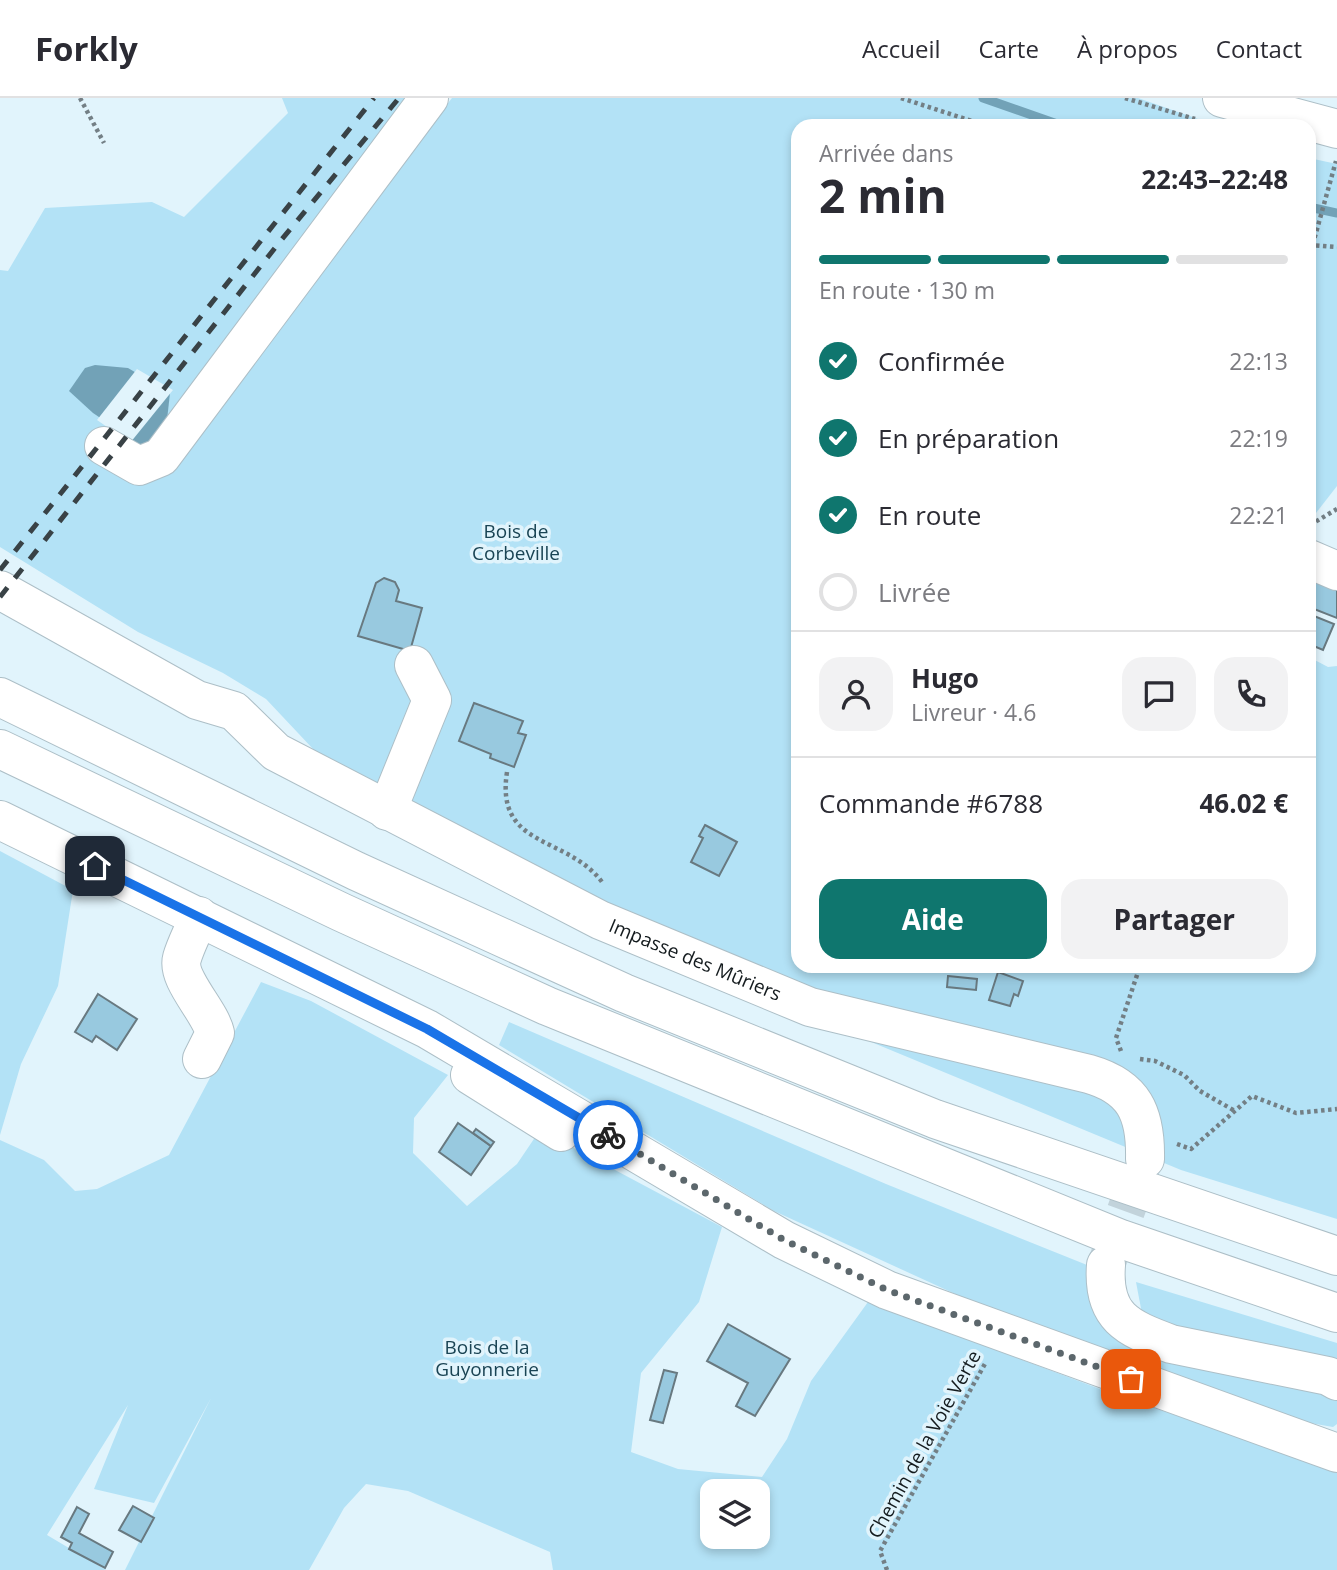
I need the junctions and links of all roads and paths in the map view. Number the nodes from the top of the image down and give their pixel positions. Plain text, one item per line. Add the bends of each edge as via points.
1 (80, 98) edge
2 (429, 98) edge
3 (901, 98) edge
4 (1125, 98) edge
5 (1213, 110) edge
6 (966, 119) edge
7 (1269, 119) edge
8 (1316, 127) edge
9 (1337, 130) edge
10 (104, 143) dead end
11 (1337, 157) edge
12 (1316, 232) edge
13 (1316, 245) edge
14 (1337, 247) edge
15 (104, 446) dead end
16 (1337, 509) edge
17 (1316, 522) edge
18 (1316, 546) edge
19 (1337, 554) edge
20 (1316, 562) edge
21 (1337, 571) edge
22 (0, 590) edge
23 (414, 665) dead end
24 (0, 697) edge
25 (0, 749) edge
26 (507, 772) dead end
27 (387, 811) junction
28 (0, 820) edge
29 (199, 916) junction
30 (600, 920) junction
31 (1138, 973) edge
32 (472, 1055) junction
33 (1123, 1056) dead end
34 (1134, 1058) dead end
35 (202, 1059) dead end
36 (1337, 1109) edge
37 (1235, 1111) junction
38 (561, 1132) dead end
39 (1145, 1159) joint
40 (1337, 1256) edge
41 (1105, 1265) tunnel mouth
42 (1337, 1312) edge
43 (1002, 1333) junction
44 (1337, 1381) edge
45 (1337, 1453) edge
46 (887, 1570) edge

1 - 10 path
2 - 15 main road via 161,457 139,466
3 - 6 path
4 - 5 path
5 - 7 main road
8 - 9 main road
11 - 12 path
13 - 14 path
16 - 17 path
18 - 19 main road
20 - 21 main road
22 - 27 main road, Impasse des Mûriers via 197,699 234,711 276,752
23 - 27 main road via 432,700
24 - 40 main road via 356,871 624,993 935,1119
25 - 42 main road via 547,1006 1121,1239
26 - 30 path via 507,811 522,828 592,869 604,886
27 - 30 main road, Impasse des Mûriers
28 - 29 main road
29 - 32 main road
29 - 35 main road via 181,961 183,973 212,1019 215,1033
30 - 39 main road, Impasse des Mûriers via 810,1007 1107,1079 1119,1085 1138,1110 1146,1134
31 - 33 path via 1116,1038
32 - 38 main road via 467,1074
32 - 43 main road via 784,1240 887,1290
34 - 37 path via 1155,1061 1184,1075 1200,1091
36 - 37 path via 1296,1113 1252,1096
37 - 39 path via 1191,1149 1175,1143
41 - 44 main road via 1107,1296 1117,1316 1147,1335
43 - 45 main road
43 - 46 path, Chemin de la Voie Verte via 880,1551

